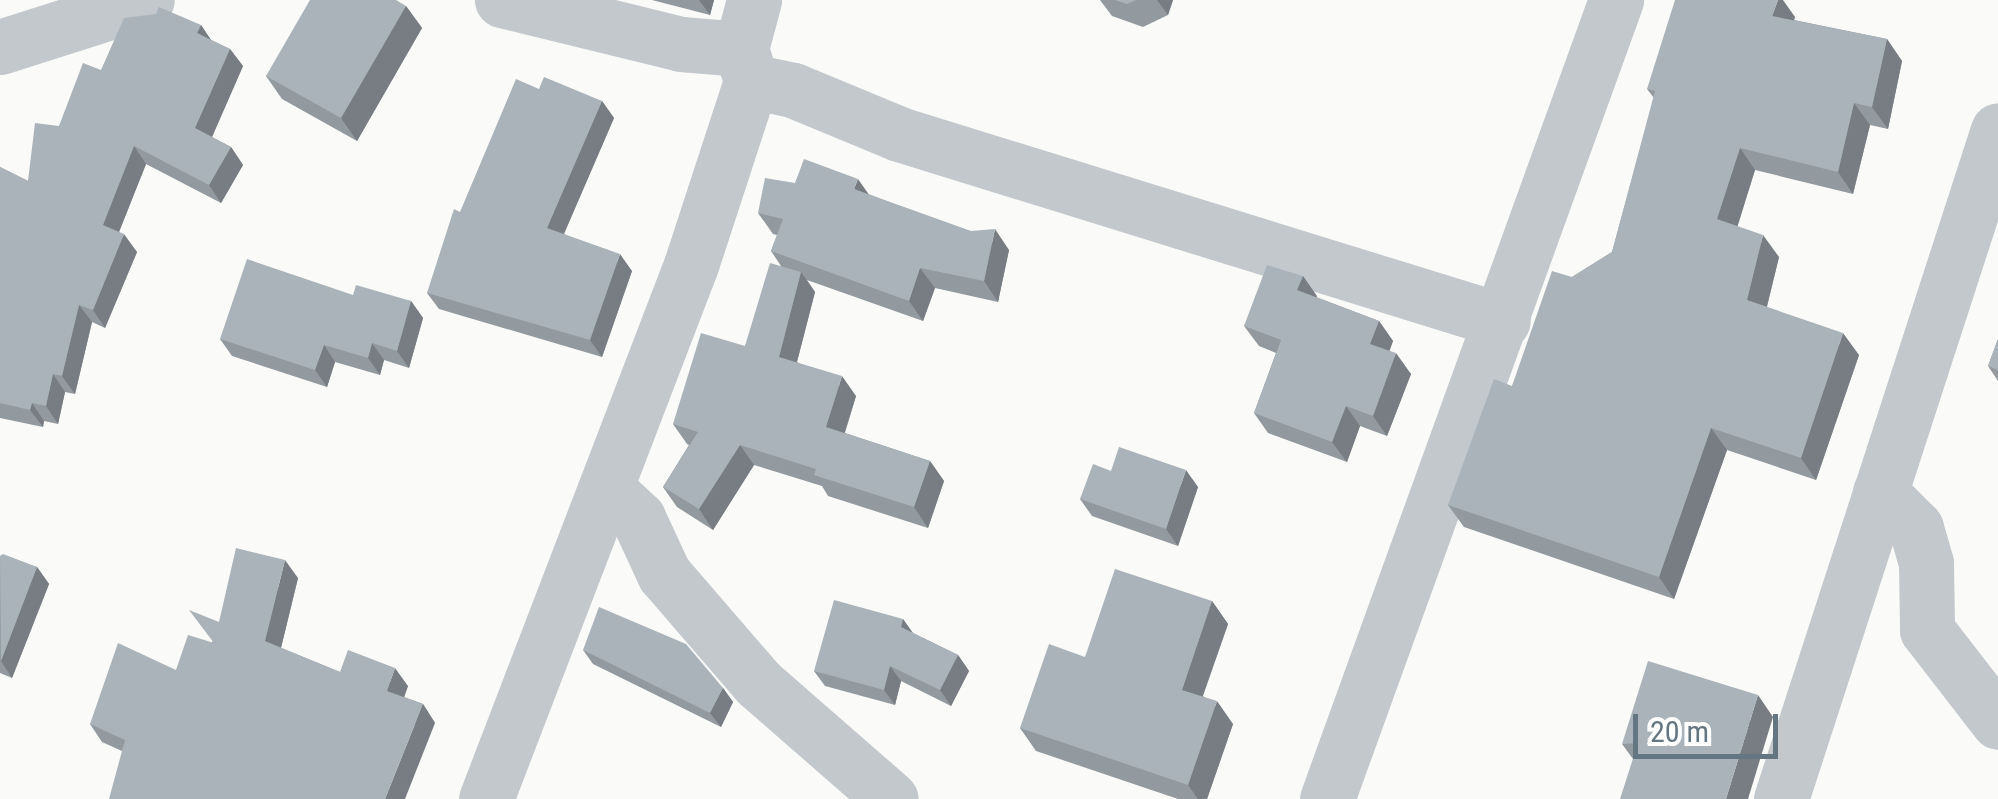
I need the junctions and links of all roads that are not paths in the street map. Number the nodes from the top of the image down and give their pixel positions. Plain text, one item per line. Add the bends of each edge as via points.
1 (147, 0) edge
2 (502, 0) edge
3 (1616, 0) edge
4 (748, 43) edge
5 (0, 47) edge
6 (1998, 130) edge
7 (1503, 321) junction
8 (609, 491) junction
9 (1880, 492) junction
10 (1998, 722) edge
11 (486, 799) edge
12 (890, 799) edge
13 (1327, 799) edge
14 (1781, 799) edge

1 - 5 street
2 - 4 street via 681,44
3 - 7 street
4 - 7 street via 793,90 899,134
4 - 8 street
6 - 9 street
7 - 13 street
8 - 11 street
8 - 12 street via 638,518 664,574 758,683
9 - 10 street via 1916,528 1926,563 1926,630
9 - 14 street

